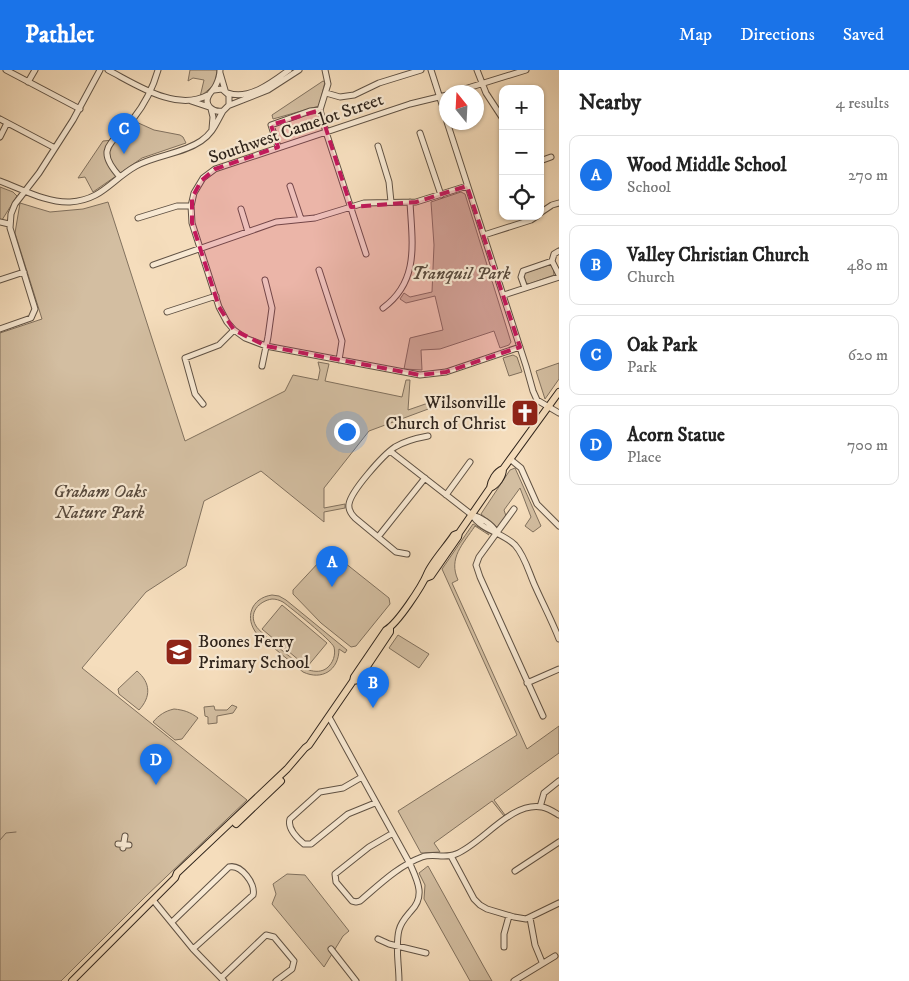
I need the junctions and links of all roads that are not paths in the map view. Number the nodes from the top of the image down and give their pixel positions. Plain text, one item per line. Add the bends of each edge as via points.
1 (6, 70) edge
2 (34, 70) edge
3 (100, 70) edge
4 (108, 70) edge
5 (158, 70) edge
6 (290, 70) edge
7 (298, 70) edge
8 (325, 70) edge
9 (421, 70) edge
10 (431, 70) edge
11 (477, 70) edge
12 (526, 70) edge
13 (220, 72) edge
14 (282, 75) edge
15 (28, 82) junction
16 (481, 84) junction
17 (478, 85) edge
18 (214, 90) junction
19 (150, 91) junction
20 (227, 92) junction
21 (326, 93) junction
22 (208, 95) junction
23 (439, 95) edge
24 (439, 98) edge
25 (191, 101) junction
26 (230, 105) junction
27 (80, 108) junction
28 (210, 108) junction
29 (320, 110) junction
30 (223, 111) junction
31 (499, 113) edge
32 (0, 120) edge
33 (7, 123) junction
34 (212, 129) junction
35 (450, 130) edge
36 (326, 132) junction
37 (420, 133) dead end
38 (0, 137) edge
39 (378, 146) dead end
40 (55, 148) junction
41 (278, 148) junction
42 (551, 158) dead end
43 (544, 160) edge
44 (120, 177) junction
45 (0, 181) edge
46 (290, 186) dead end
47 (467, 186) junction
48 (26, 190) junction
49 (441, 195) junction
50 (391, 202) junction
51 (410, 202) junction
52 (559, 203) edge
53 (191, 206) junction
54 (351, 207) junction
55 (241, 209) dead end
56 (544, 210) edge
57 (138, 218) dead end
58 (301, 220) junction
59 (526, 220) edge
60 (0, 222) edge
61 (9, 224) junction
62 (248, 232) junction
63 (484, 235) junction
64 (201, 249) junction
65 (559, 251) edge
66 (366, 254) dead end
67 (552, 261) junction
68 (153, 265) dead end
69 (320, 270) dead end
70 (24, 272) junction
71 (559, 276) edge
72 (0, 280) edge
73 (265, 280) dead end
74 (525, 288) junction
75 (504, 295) junction
76 (216, 296) junction
77 (384, 308) dead end
78 (167, 312) dead end
79 (0, 329) edge
80 (234, 330) junction
81 (266, 346) junction
82 (520, 347) junction
83 (339, 360) junction
84 (262, 366) dead end
85 (559, 392) edge
86 (203, 404) dead end
87 (548, 408) junction
88 (559, 413) edge
89 (428, 436) dead end
90 (390, 451) junction
91 (510, 458) junction
92 (470, 462) dead end
93 (425, 478) junction
94 (446, 495) junction
95 (514, 509) dead end
96 (472, 515) junction
97 (559, 526) edge
98 (496, 532) junction
99 (378, 537) junction
100 (407, 554) dead end
101 (559, 639) edge
102 (559, 669) edge
103 (527, 683) junction
104 (543, 716) dead end
105 (329, 717) junction
106 (362, 777) junction
107 (559, 781) edge
108 (375, 803) junction
109 (540, 807) junction
110 (559, 815) edge
111 (393, 833) junction
112 (125, 836) dead end
113 (559, 842) edge
114 (123, 845) dead end
115 (451, 856) junction
116 (410, 864) junction
117 (514, 871) dead end
118 (153, 900) junction
119 (559, 903) edge
120 (509, 916) junction
121 (530, 918) junction
122 (172, 922) junction
123 (378, 938) dead end
124 (398, 946) junction
125 (504, 948) dead end
126 (331, 949) dead end
127 (194, 950) junction
128 (426, 953) dead end
129 (555, 956) dead end
130 (542, 962) junction
131 (223, 979) edge
132 (72, 981) edge
133 (276, 981) edge
134 (356, 981) edge
135 (399, 981) edge
136 (514, 981) edge

1 - 15 street
2 - 15 street
3 - 27 street
4 - 19 street
5 - 19 street
6 - 14 street
7 - 14 street
8 - 21 street
9 - 21 street via 379,83 354,95 340,97
10 - 23 street
11 - 16 street
12 - 16 street
13 - 18 street
13 - 20 street
14 - 20 street via 246,94 236,96
14 - 26 street via 268,90
15 - 27 street
16 - 17 street
16 - 31 street
18 - 20 street
18 - 22 street
19 - 25 street
19 - 44 street via 132,120 109,145 108,160
20 - 26 street
21 - 29 street
22 - 25 street
22 - 28 street
24 - 36 street, Southwest Camelot Street via 410,104
25 - 28 street
26 - 30 street
27 - 40 street
28 - 30 street
28 - 34 street
29 - 36 street
29 - 41 street via 271,125
30 - 34 street
32 - 33 street
33 - 38 street
33 - 40 street
34 - 44 street via 196,144 144,163
35 - 47 street
36 - 41 street, Southwest Camelot Street
36 - 54 street
37 - 49 street
39 - 50 street via 389,182
40 - 48 street
41 - 53 street, Southwest Camelot Street via 210,172 196,189
42 - 43 street
44 - 48 street via 98,195 86,200 56,201
45 - 48 street
46 - 58 street
47 - 49 street
47 - 63 street
48 - 61 street via 13,208
49 - 51 street
50 - 51 street
50 - 54 street
51 - 77 street via 412,264 401,290
52 - 56 street
53 - 57 street via 177,206
53 - 64 street via 192,223
54 - 58 street
54 - 66 street
55 - 62 street
58 - 62 street via 276,222
59 - 63 street
60 - 61 street
61 - 70 street
62 - 64 street
63 - 75 street
64 - 68 street
64 - 76 street
65 - 67 street
67 - 71 street
67 - 74 street via 523,271 521,276
69 - 83 street via 342,341
70 - 72 street
70 - 79 street via 35,307 33,315
71 - 74 street
73 - 81 street via 272,308
74 - 75 street
75 - 82 street
76 - 78 street
76 - 80 street via 222,313
80 - 81 street
80 - 86 street via 219,345 185,358 196,394
81 - 83 street
81 - 84 street
82 - 83 street via 446,372 420,375
82 - 87 street via 535,396
85 - 87 main road
87 - 88 street
87 - 91 main road
89 - 90 street
90 - 93 street
90 - 99 street via 363,481 349,506 355,518
91 - 96 main road via 490,483
91 - 97 street via 521,468 537,504
92 - 94 street
93 - 94 street
93 - 99 street
94 - 96 street
95 - 98 street
96 - 98 street
96 - 105 main road
98 - 101 street via 518,549
98 - 103 street via 478,557 477,569
99 - 100 street via 396,552
102 - 103 street
103 - 104 street
105 - 106 street
105 - 118 main road via 288,769 177,873
106 - 108 street
106 - 108 street via 343,788 317,794 290,819 290,828 301,842 308,845 348,814
107 - 109 street via 544,793
108 - 111 street
109 - 110 street
109 - 115 street via 519,811 472,846
111 - 116 street
111 - 116 street via 352,860 336,874 336,882 356,902 390,875
112 - 114 street
113 - 117 street
115 - 116 street via 428,856
115 - 120 street via 480,905
116 - 124 street via 420,893 414,908 401,924
118 - 122 street
118 - 132 main road
119 - 121 street
120 - 121 street
120 - 125 street
121 - 130 street
122 - 127 street
122 - 127 street via 229,867 236,866 251,882 253,895
123 - 124 street
124 - 128 street
124 - 135 street
126 - 134 street
127 - 131 street
129 - 130 street
130 - 136 street
131 - 133 street via 266,935 270,935 294,961 292,969

